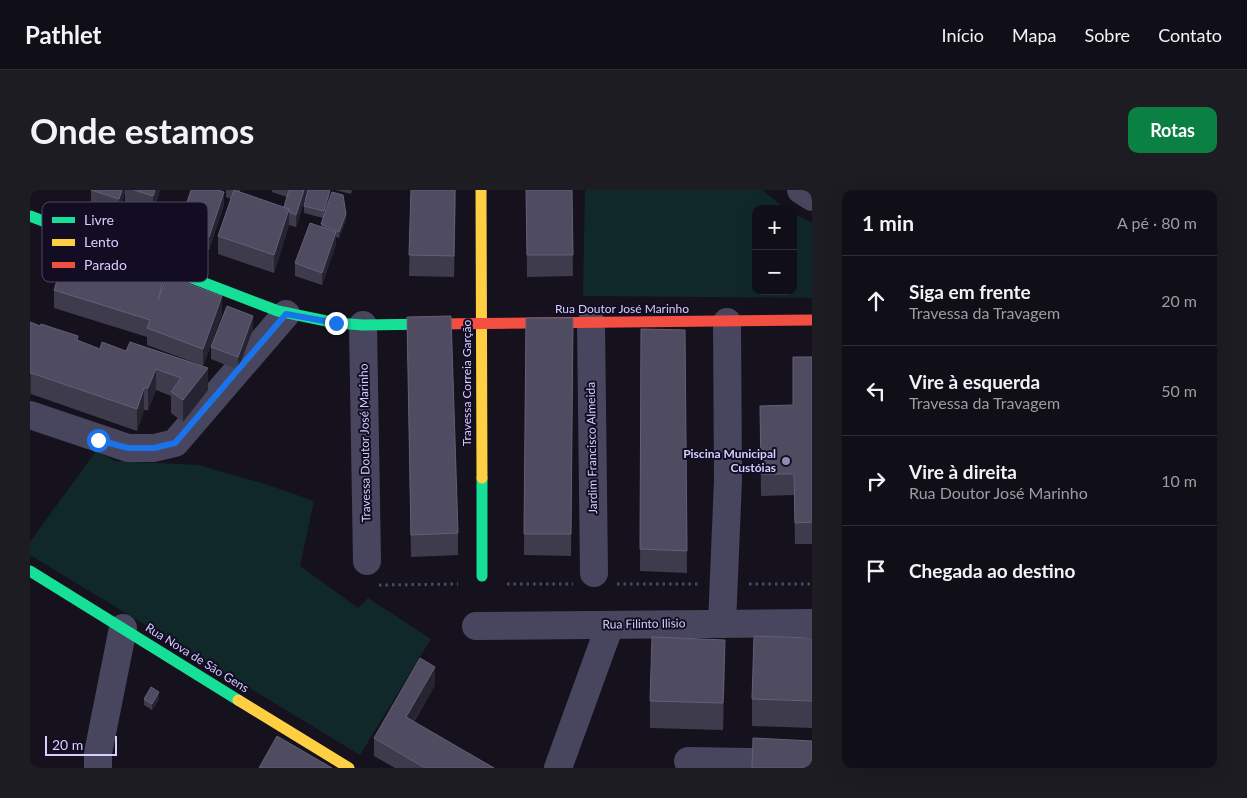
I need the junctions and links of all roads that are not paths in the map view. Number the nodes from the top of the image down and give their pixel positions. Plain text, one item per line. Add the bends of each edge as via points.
1 (480, 190) edge
2 (801, 190) edge
3 (812, 197) edge
4 (30, 216) edge
5 (42, 221) edge
6 (202, 282) edge
7 (286, 314) junction
8 (812, 320) edge
9 (727, 322) junction
10 (591, 323) junction
11 (480, 324) junction
12 (363, 325) junction
13 (30, 415) edge
14 (367, 561) dead end
15 (30, 571) edge
16 (594, 573) dead end
17 (482, 576) dead end
18 (812, 623) edge
19 (722, 624) junction
20 (610, 625) junction
21 (476, 626) dead end
22 (123, 628) junction
23 (688, 761) dead end
24 (812, 762) edge
25 (98, 768) edge
26 (349, 768) edge
27 (558, 768) edge

1 - 11 street, Travessa Correia Garção
2 - 3 street
4 - 5 street, Rua Doutor José Marinho
6 - 7 street, Rua Doutor José Marinho
7 - 12 street, Rua Doutor José Marinho
7 - 13 street via 175,443 154,448 128,448
8 - 9 street, Rua Doutor José Marinho
9 - 10 street, Rua Doutor José Marinho
9 - 19 street via 728,480
10 - 11 street, Rua Doutor José Marinho
10 - 16 street, Jardim Francisco Almeida
11 - 12 street, Rua Doutor José Marinho
11 - 17 street, Travessa Correia Garção
12 - 14 street, Travessa Doutor José Marinho
15 - 22 street, Rua Nova de São Gens
18 - 19 street, Rua Filinto Ilisio
19 - 20 street, Rua Filinto Ilisio
20 - 21 street, Rua Filinto Ilisio
20 - 27 street
22 - 25 street via 98,752
22 - 26 street, Rua Nova de São Gens
23 - 24 street

